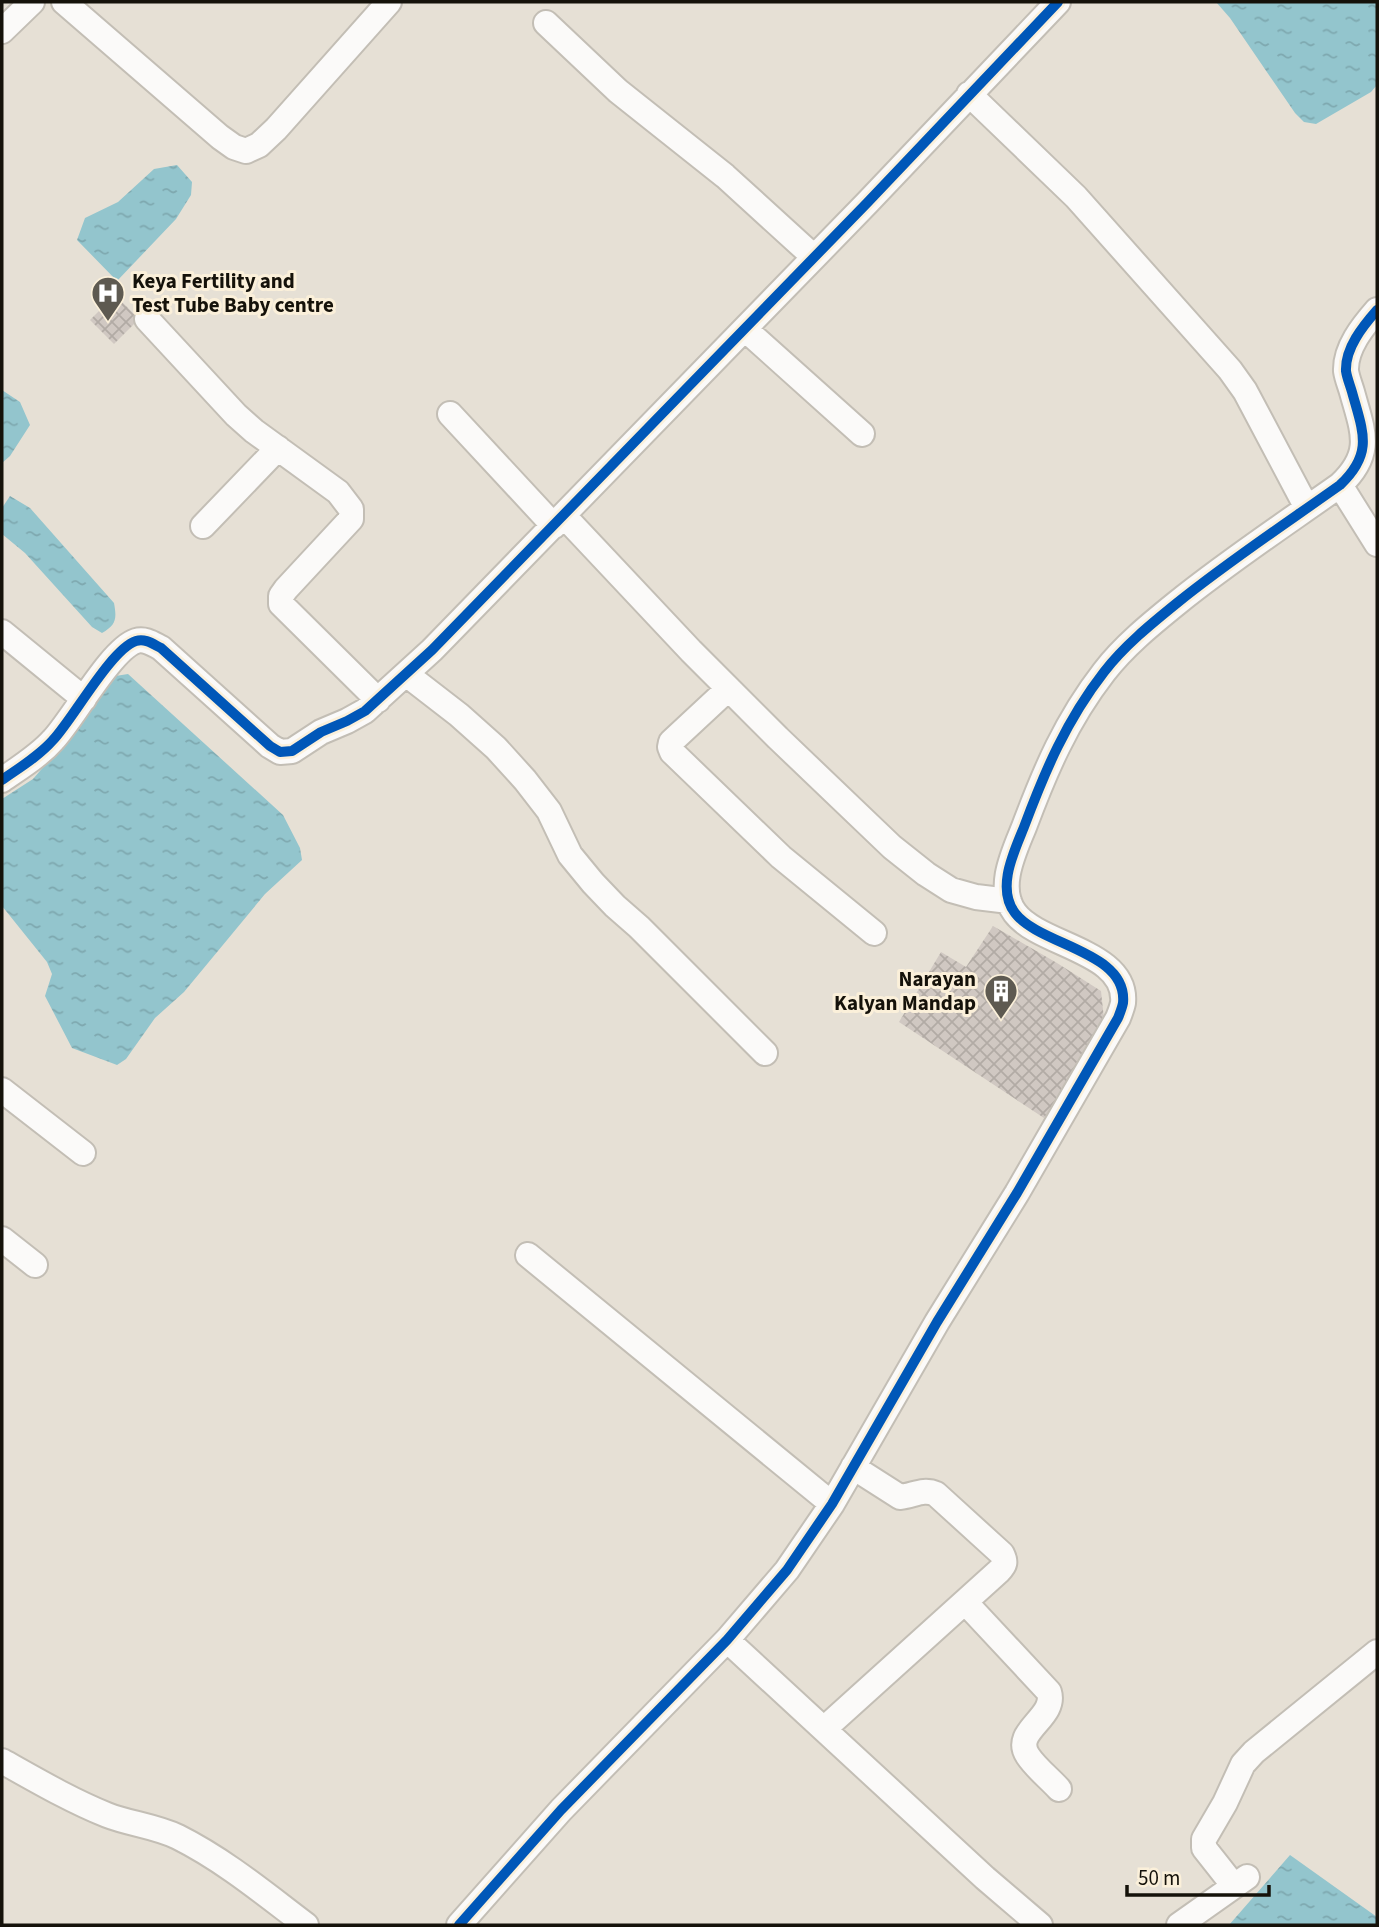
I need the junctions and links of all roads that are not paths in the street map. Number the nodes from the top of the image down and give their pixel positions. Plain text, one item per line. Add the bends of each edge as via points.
1 (32, 2) edge
2 (64, 2) edge
3 (389, 2) edge
4 (1058, 2) edge
5 (546, 23) dead end
6 (2, 31) edge
7 (969, 94) junction
8 (814, 257) junction
9 (1377, 310) edge
10 (147, 319) dead end
11 (745, 328) junction
12 (450, 414) dead end
13 (862, 434) dead end
14 (278, 448) junction
15 (1340, 485) junction
16 (1307, 508) junction
17 (559, 521) junction
18 (203, 526) dead end
19 (1377, 544) edge
20 (2, 632) edge
21 (406, 674) junction
22 (729, 689) junction
23 (84, 699) junction
24 (378, 700) junction
25 (2, 780) edge
26 (1009, 901) junction
27 (874, 933) dead end
28 (765, 1053) dead end
29 (2, 1090) edge
30 (83, 1153) dead end
31 (2, 1239) edge
32 (528, 1255) dead end
33 (35, 1265) dead end
34 (853, 1467) junction
35 (832, 1504) junction
36 (965, 1602) junction
37 (727, 1640) junction
38 (1377, 1652) edge
39 (824, 1729) junction
40 (2, 1761) edge
41 (1059, 1789) dead end
42 (306, 1925) edge
43 (459, 1925) edge
44 (1040, 1925) edge
45 (1179, 1925) edge

1 - 6 street
2 - 3 street via 220,137 246,150 276,129
4 - 7 street
5 - 8 street via 618,91 725,176
7 - 8 street
7 - 16 street via 1076,197 1230,370
8 - 11 street
9 - 15 street via 1348,356 1346,370 1363,431 1363,448 1353,473
10 - 14 street via 236,415
11 - 13 street
11 - 17 street
12 - 17 street
14 - 18 street
14 - 24 street via 338,492 351,509 351,519 286,589 281,604
15 - 16 street
15 - 19 street
16 - 26 street via 1219,569 1128,645 1104,672 1048,764 1010,862
17 - 21 street
17 - 22 street
20 - 23 street
21 - 24 street
21 - 28 street via 496,748 549,811 570,855 593,883
22 - 26 street via 852,810 926,874 951,890
22 - 27 street via 671,742 671,752 781,857
23 - 24 street via 111,663 137,640 161,648 280,752 292,751
23 - 25 street via 52,743
26 - 34 street via 1014,912 1034,929 1103,963 1121,986 1123,1003 1112,1030
29 - 30 street
31 - 33 street
32 - 35 street
34 - 35 street
34 - 36 street via 900,1497 922,1491 936,1494 1002,1554 1004,1566
35 - 37 street via 786,1570
36 - 39 street
36 - 41 street via 1049,1692 1049,1707 1024,1746
37 - 39 street
37 - 43 street via 561,1810
38 - 45 street via 1243,1764 1204,1839 1204,1848 1240,1882
39 - 44 street
40 - 42 street via 65,1797 197,1847

